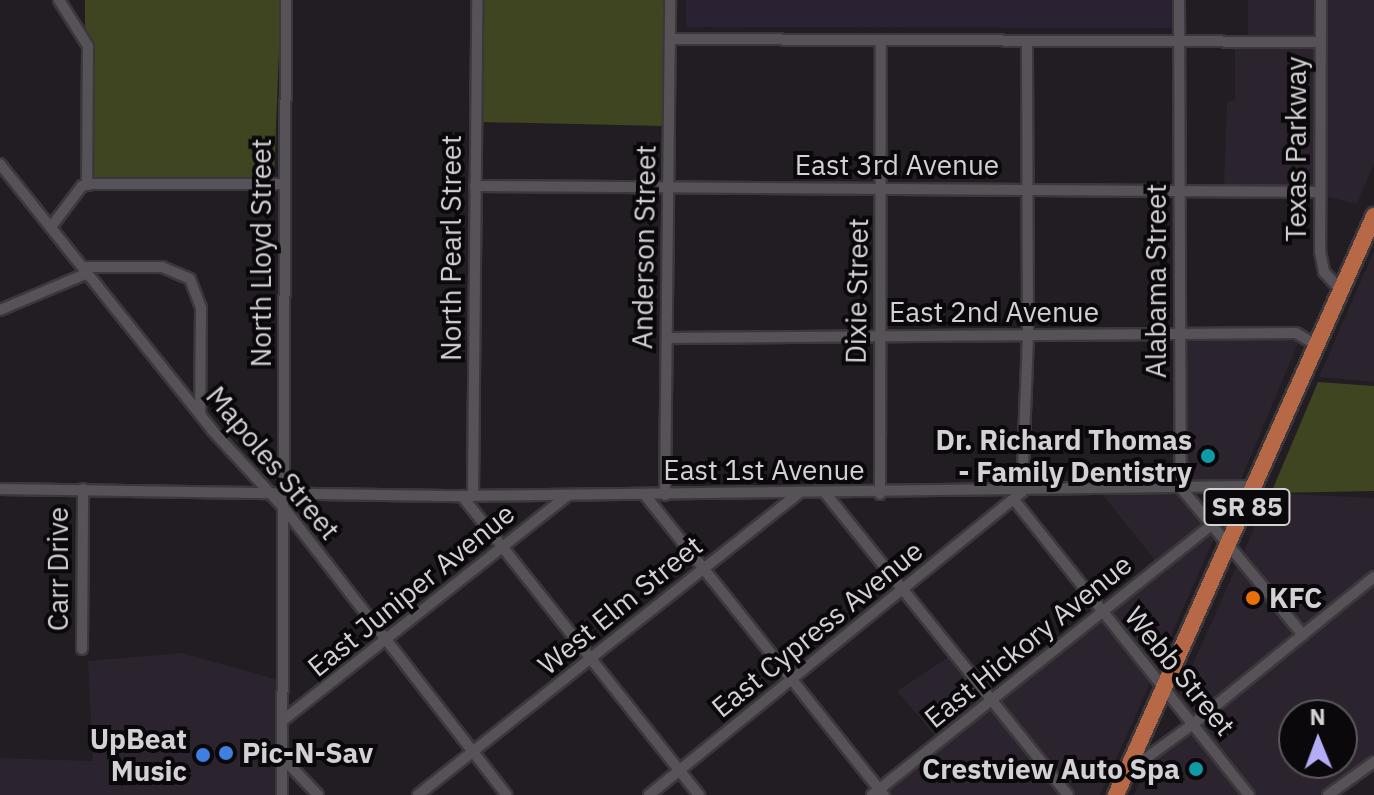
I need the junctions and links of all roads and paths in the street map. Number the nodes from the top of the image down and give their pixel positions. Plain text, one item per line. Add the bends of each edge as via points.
1 (59, 0) edge
2 (286, 0) edge
3 (477, 0) edge
4 (670, 0) edge
5 (1179, 0) edge
6 (1321, 0) edge
7 (670, 39) junction
8 (1179, 39) junction
9 (881, 41) junction
10 (1027, 41) junction
11 (1320, 42) junction
12 (0, 164) edge
13 (285, 184) junction
14 (87, 185) junction
15 (475, 186) junction
16 (669, 187) junction
17 (1029, 189) junction
18 (882, 190) junction
19 (1180, 190) junction
20 (1320, 192) junction
21 (1374, 216) edge
22 (51, 227) junction
23 (86, 270) junction
24 (1342, 291) junction
25 (0, 310) edge
26 (1180, 334) junction
27 (880, 337) junction
28 (1028, 337) junction
29 (667, 338) junction
30 (1318, 346) junction
31 (200, 415) junction
32 (1257, 486) junction
33 (1181, 488) junction
34 (0, 489) edge
35 (83, 489) junction
36 (271, 494) junction
37 (798, 494) junction
38 (826, 494) junction
39 (880, 494) junction
40 (284, 495) junction
41 (568, 495) junction
42 (645, 495) junction
43 (665, 495) junction
44 (468, 496) junction
45 (1018, 497) junction
46 (284, 508) junction
47 (1213, 524) junction
48 (1231, 542) junction
49 (500, 549) junction
50 (704, 569) junction
51 (1374, 577) edge
52 (902, 590) junction
53 (1102, 612) junction
54 (1303, 635) junction
55 (384, 641) junction
56 (82, 649) dead end
57 (590, 659) junction
58 (792, 680) junction
59 (1166, 689) junction
60 (992, 701) junction
61 (282, 721) junction
62 (1193, 724) junction
63 (472, 752) junction
64 (1135, 756) junction
65 (282, 757) junction
66 (1374, 762) edge
67 (679, 771) junction
68 (879, 793) edge
69 (282, 795) edge
70 (318, 795) edge
71 (418, 795) edge
72 (507, 795) edge
73 (649, 795) edge
74 (699, 795) edge
75 (1068, 795) edge
76 (1116, 795) edge
77 (1249, 795) edge
78 (1328, 795) edge

1 - 14 street via 88,46
2 - 13 street, North Lloyd Street
3 - 15 street, North Pearl Street
4 - 7 street, Anderson Street
5 - 8 street, Alabama Street
6 - 11 street, Texas Parkway
7 - 9 street
7 - 16 street, Anderson Street
8 - 10 street
8 - 11 street
8 - 19 street, Alabama Street
9 - 10 street
9 - 18 street, Dixie Street
10 - 17 street
11 - 20 street, Texas Parkway
12 - 22 street, Mapoles Street
13 - 14 street
13 - 40 street, North Lloyd Street
14 - 22 street
15 - 16 street, East 3rd Avenue
15 - 44 street, North Pearl Street
16 - 18 street, East 3rd Avenue
16 - 29 street, Anderson Street
17 - 18 street, East 3rd Avenue
17 - 19 street, East 3rd Avenue
17 - 28 street
18 - 27 street, Dixie Street
19 - 20 street, East 3rd Avenue
19 - 26 street, Alabama Street
20 - 24 street, Texas Parkway via 1321,261
21 - 24 main road, SR 85
22 - 23 street, Mapoles Street
23 - 25 street
23 - 31 street, Mapoles Street
23 - 31 street via 162,267 190,279 201,308 196,394
24 - 30 main road, SR 85
26 - 28 street, East 2nd Avenue
26 - 30 street, East 2nd Avenue via 1296,333
26 - 33 street, Alabama Street
27 - 28 street, East 2nd Avenue
27 - 29 street, East 2nd Avenue
27 - 39 street, Dixie Street
28 - 45 street
29 - 43 street, Anderson Street
30 - 32 main road, SR 85
31 - 36 street, Mapoles Street
32 - 33 street, East 1st Avenue
32 - 48 main road, SR 85
33 - 45 street, East 1st Avenue
33 - 47 street
34 - 35 street, East 1st Avenue
35 - 36 street, East 1st Avenue
35 - 56 street, Carr Drive
36 - 40 street, East 1st Avenue
36 - 46 street, Mapoles Street
37 - 38 street, East 1st Avenue
37 - 43 street, East 1st Avenue
37 - 50 street, West Elm Street
38 - 39 street, East 1st Avenue
38 - 52 street
39 - 45 street, East 1st Avenue
40 - 44 street, East 1st Avenue
40 - 46 street, North Lloyd Street
41 - 42 street, East 1st Avenue
41 - 44 street, East 1st Avenue
41 - 49 street, East Juniper Avenue
42 - 43 street, East 1st Avenue
42 - 50 street
44 - 49 street
45 - 52 street, East Cypress Avenue
45 - 53 street, Webb Street
46 - 55 street, Mapoles Street
46 - 61 street, North Lloyd Street
47 - 48 street
47 - 53 street, East Hickory Avenue
48 - 54 street
48 - 59 main road, SR 85
49 - 55 street, East Juniper Avenue
49 - 57 street
50 - 57 street, West Elm Street
50 - 58 street
51 - 54 street
52 - 58 street, East Cypress Avenue
52 - 60 street
53 - 59 street, Webb Street
53 - 60 street, East Hickory Avenue
54 - 62 street
55 - 61 street, East Juniper Avenue
55 - 63 street, Mapoles Street
57 - 63 street, West Elm Street
57 - 67 street
58 - 67 street, East Cypress Avenue
58 - 68 street
59 - 62 street, Webb Street
59 - 64 main road, SR 85
60 - 68 street, East Hickory Avenue
60 - 75 street
61 - 65 street, North Lloyd Street
62 - 64 street via 1145,759
62 - 77 street, Webb Street
63 - 71 street, West Elm Street
63 - 72 street, Mapoles Street
64 - 76 main road, SR 85
65 - 69 street, North Lloyd Street
65 - 70 street
66 - 78 street
67 - 73 street, East Cypress Avenue
67 - 74 street

